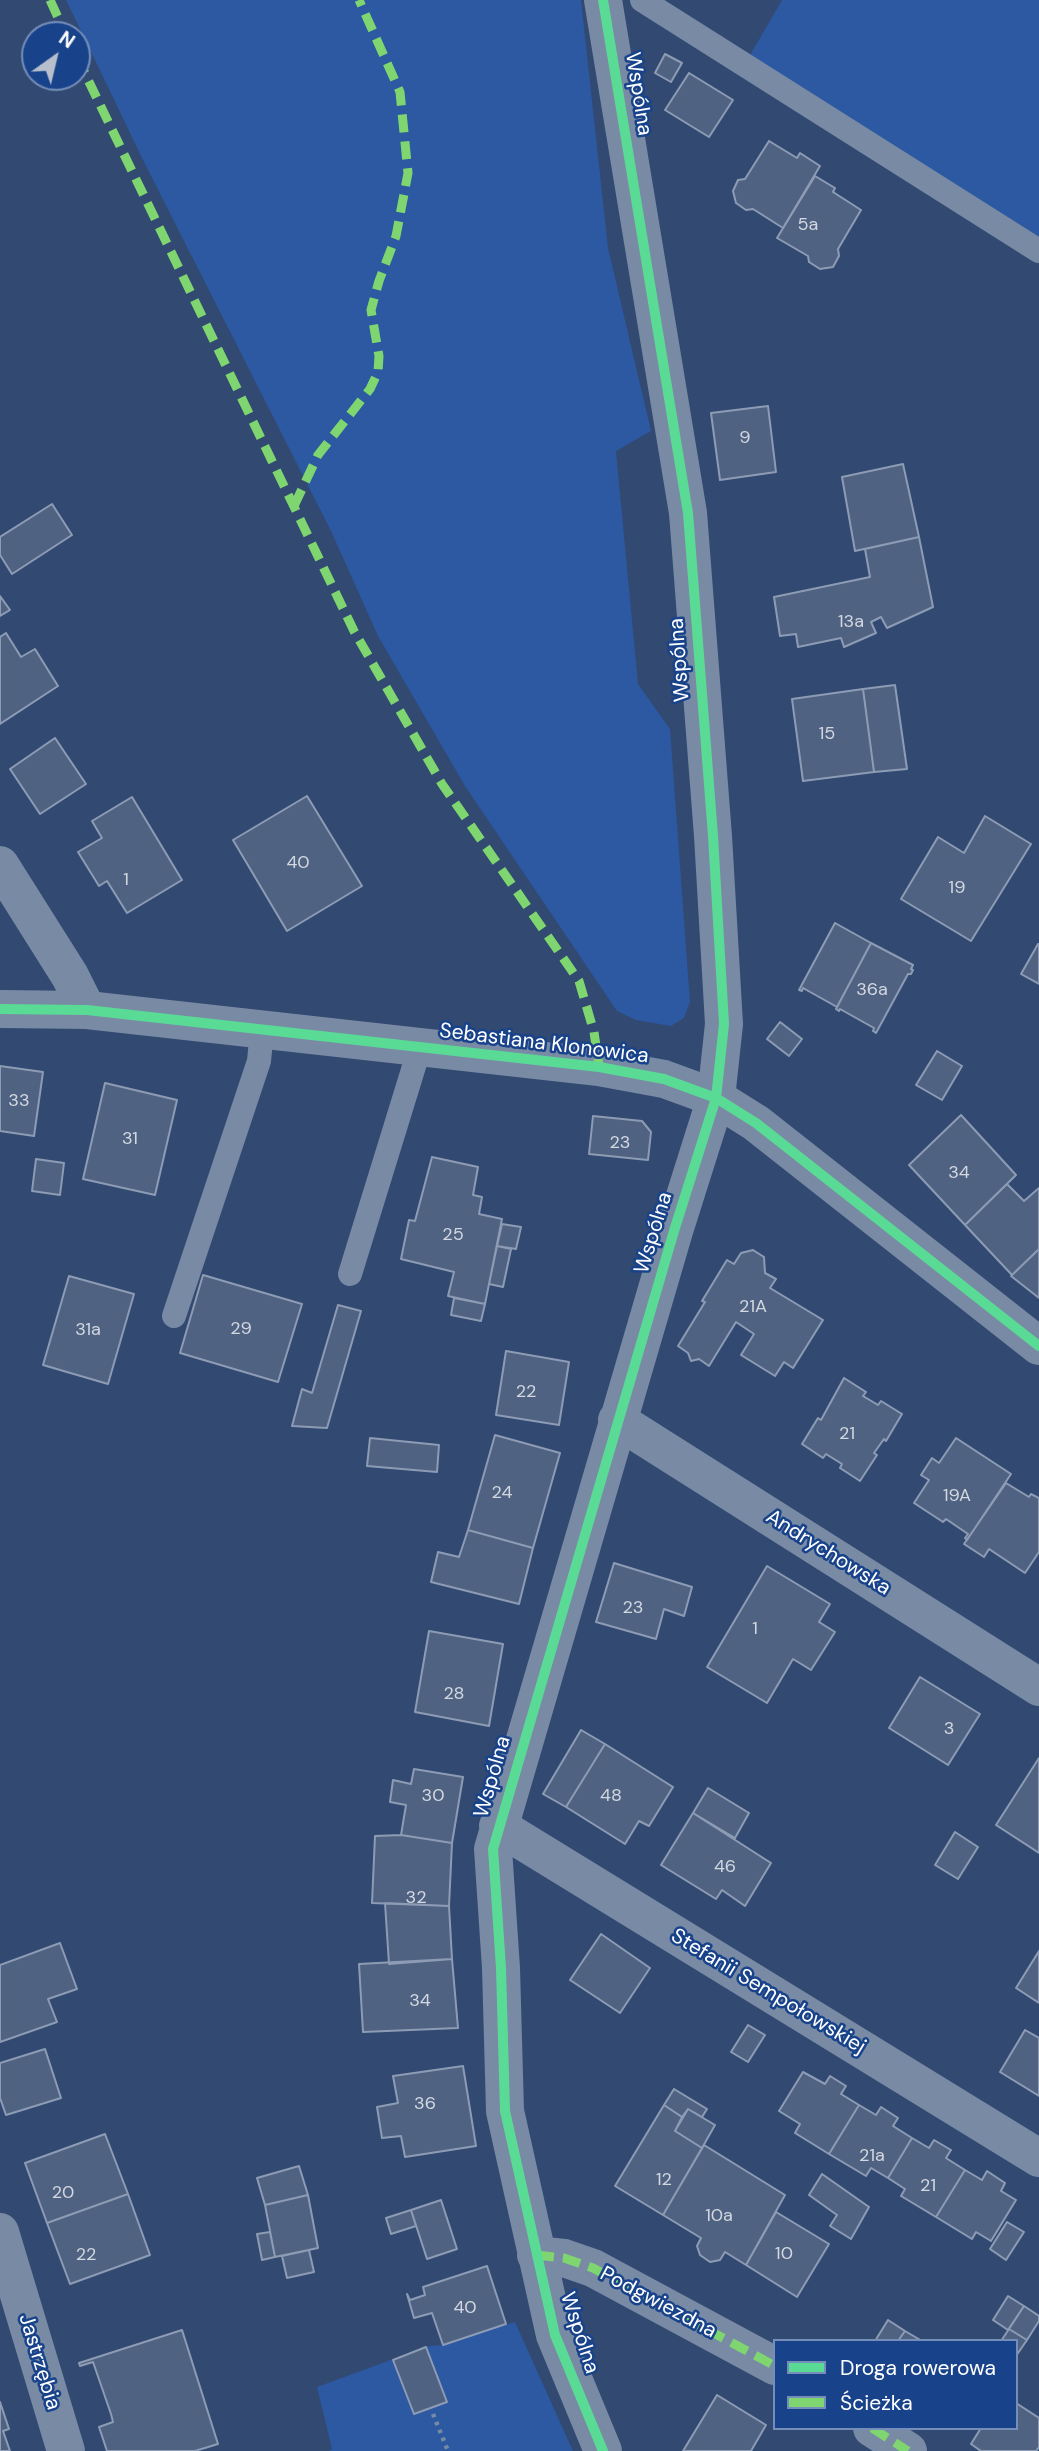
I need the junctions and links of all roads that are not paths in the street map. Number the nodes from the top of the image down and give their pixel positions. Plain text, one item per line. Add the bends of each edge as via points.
1 (603, 0) edge
2 (642, 0) edge
3 (1039, 251) edge
4 (0, 865) edge
5 (0, 1009) edge
6 (87, 1010) junction
7 (261, 1030) junction
8 (420, 1047) junction
9 (716, 1098) junction
10 (350, 1274) dead end
11 (174, 1316) dead end
12 (1039, 1346) edge
13 (618, 1420) junction
14 (1039, 1687) edge
15 (498, 1826) junction
16 (1039, 2158) edge
17 (0, 2232) edge
18 (536, 2255) junction
19 (773, 2365) edge
20 (875, 2430) edge
21 (65, 2451) edge
22 (603, 2451) edge
23 (908, 2451) edge

1 - 9 street, Wspólna via 688,513 724,1024
2 - 3 lane
4 - 6 street via 71,976
5 - 6 street, Sebastiana Klonowica
6 - 7 street, Sebastiana Klonowica
7 - 8 street, Sebastiana Klonowica
7 - 11 lane via 259,1061
8 - 9 street, Sebastiana Klonowica via 599,1067 664,1079
8 - 10 lane
9 - 12 street, Sebastiana Klonowica via 756,1124
9 - 13 street, Wspólna
13 - 14 street, Andrychowska
13 - 15 street, Wspólna
15 - 16 street, Stefanii Sempołowskiej
15 - 18 street, Wspólna via 493,1849 505,2111
17 - 21 street, Jastrzębia
18 - 19 street, Podgwiezdna via 593,2268
18 - 22 street, Wspólna via 555,2335
20 - 23 street

